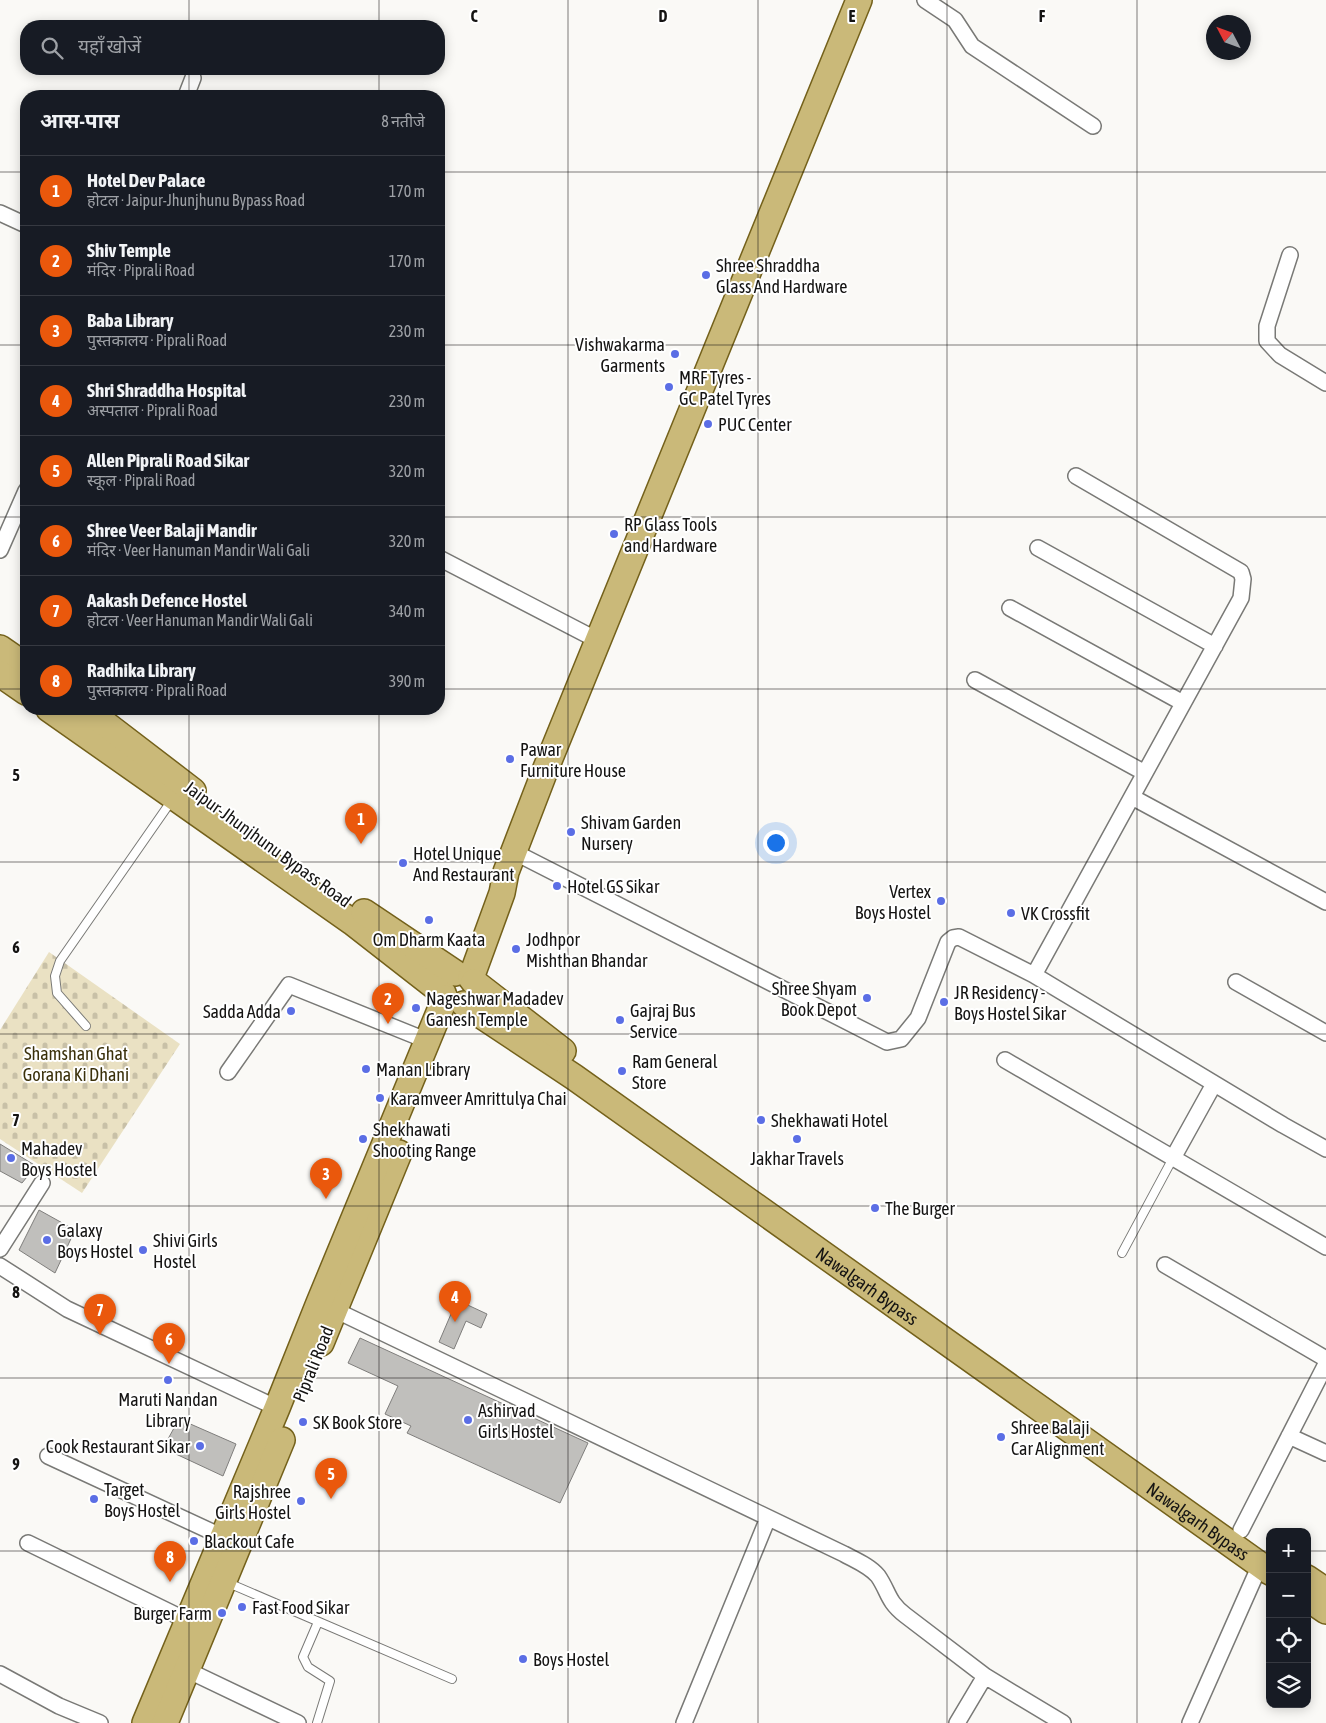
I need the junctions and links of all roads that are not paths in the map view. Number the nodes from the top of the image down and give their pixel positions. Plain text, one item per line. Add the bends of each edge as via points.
1 (859, 0) edge
2 (925, 0) edge
3 (193, 78) dead end
4 (188, 90) edge
5 (1093, 126) dead end
6 (0, 213) edge
7 (20, 222) edge
8 (1290, 255) dead end
9 (1326, 383) edge
10 (1076, 476) dead end
11 (20, 504) edge
12 (1038, 548) dead end
13 (0, 550) edge
14 (445, 561) edge
15 (1010, 608) dead end
16 (598, 641) junction
17 (1215, 646) junction
18 (0, 648) edge
19 (20, 662) edge
20 (0, 674) edge
21 (975, 680) dead end
22 (20, 688) edge
23 (1184, 703) junction
24 (58, 715) edge
25 (94, 715) edge
26 (1145, 773) junction
27 (174, 797) junction
28 (1132, 797) junction
29 (510, 862) junction
30 (308, 882) junction
31 (1326, 902) edge
32 (1034, 975) junction
33 (1236, 982) dead end
34 (459, 988) junction
35 (86, 1026) dead end
36 (1326, 1033) edge
37 (428, 1040) junction
38 (1004, 1060) dead end
39 (578, 1071) junction
40 (228, 1072) dead end
41 (1214, 1084) junction
42 (1326, 1149) edge
43 (1173, 1158) junction
44 (42, 1183) dead end
45 (1326, 1247) edge
46 (0, 1249) edge
47 (1122, 1253) dead end
48 (1165, 1265) dead end
49 (0, 1266) edge
50 (335, 1310) junction
51 (1326, 1359) edge
52 (1326, 1364) edge
53 (277, 1408) junction
54 (1289, 1436) junction
55 (1326, 1453) edge
56 (48, 1456) dead end
57 (768, 1518) junction
58 (1241, 1530) junction
59 (222, 1537) junction
60 (28, 1543) dead end
61 (1266, 1561) edge
62 (1266, 1561) edge
63 (1266, 1564) edge
64 (224, 1581) junction
65 (1311, 1581) edge
66 (1326, 1591) edge
67 (1311, 1601) edge
68 (1326, 1611) edge
69 (188, 1621) junction
70 (318, 1622) junction
71 (187, 1670) junction
72 (0, 1674) edge
73 (985, 1676) junction
74 (452, 1680) dead end
75 (100, 1723) edge
76 (146, 1723) edge
77 (165, 1723) edge
78 (298, 1723) edge
79 (317, 1723) edge
80 (684, 1723) edge
81 (957, 1723) edge
82 (1063, 1723) edge
83 (1190, 1723) edge

1 - 16 main road
2 - 5 street via 955,20 972,46
3 - 4 street
6 - 7 street
8 - 9 street via 1267,326 1267,340 1280,355
10 - 17 street via 1241,572 1241,598
11 - 13 street
12 - 17 street
14 - 16 street
15 - 23 street
16 - 29 main road
17 - 23 street
18 - 19 main road
20 - 22 main road
21 - 26 street
23 - 26 street
24 - 27 main road
25 - 30 main road, Jaipur-Jhunjhunu Bypass Road
26 - 28 street
27 - 30 main road
27 - 35 lane via 60,961 55,976 57,994
28 - 31 street
28 - 32 street
29 - 32 street via 887,1042 901,1039 918,1018 948,942 953,938 959,937
29 - 34 main road via 502,893
30 - 34 main road, Nawalgarh Bypass via 352,922
32 - 41 street
33 - 36 street
34 - 37 main road
34 - 39 main road, Nawalgarh Bypass
34 - 50 main road, Piprali Road
37 - 40 street via 289,985
37 - 53 main road
38 - 43 street
39 - 58 main road, Nawalgarh Bypass
39 - 61 main road, Nawalgarh Bypass
41 - 42 street
41 - 43 street
43 - 45 street
43 - 47 lane
44 - 46 street
48 - 51 street
49 - 53 street via 67,1309
50 - 57 street
50 - 64 main road, Piprali Road
52 - 54 street
53 - 59 main road
54 - 55 street
54 - 58 street
56 - 59 street
57 - 73 street via 868,1568 877,1575 894,1606
57 - 80 street
58 - 62 main road, Nawalgarh Bypass
59 - 69 main road
60 - 69 street
63 - 83 street
64 - 70 lane
64 - 71 main road, Piprali Road
65 - 66 main road
67 - 68 main road
69 - 76 main road
70 - 74 lane
70 - 79 lane via 303,1657 308,1667 330,1681
71 - 77 main road, Piprali Road
71 - 78 street
72 - 75 street via 59,1706
73 - 81 street
73 - 82 street

